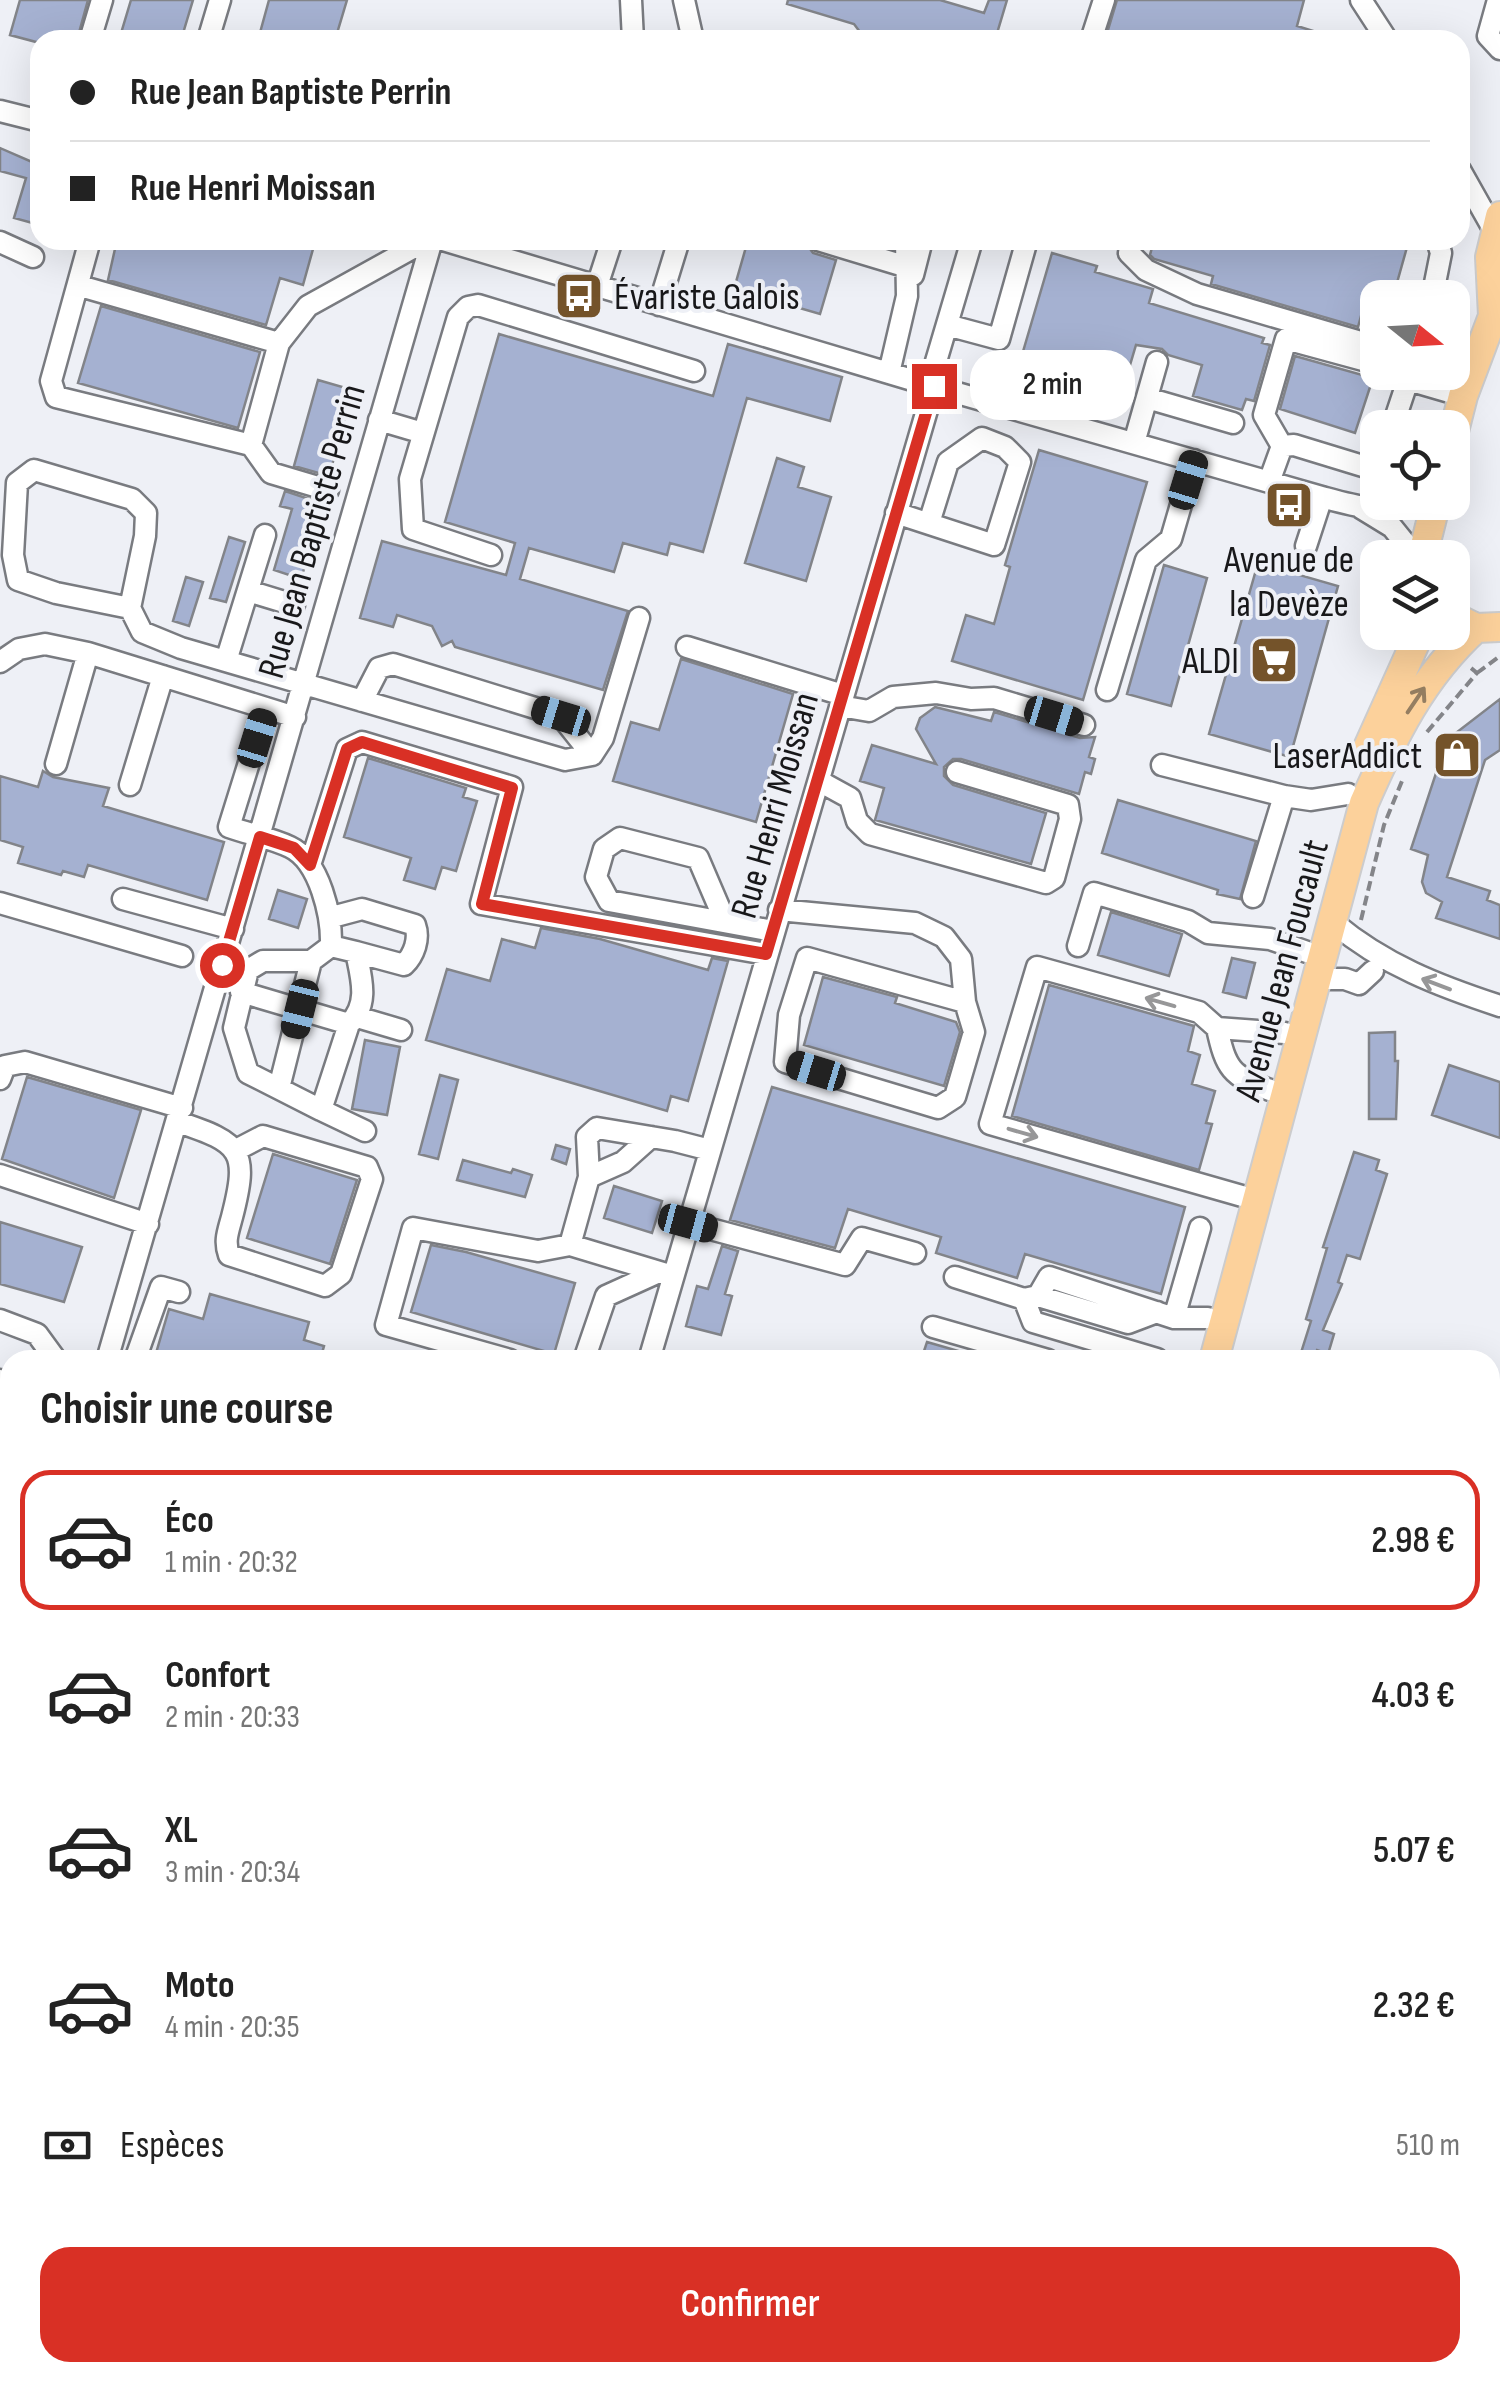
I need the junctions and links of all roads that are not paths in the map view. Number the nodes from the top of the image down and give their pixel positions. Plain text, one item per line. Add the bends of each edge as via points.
1 (102, 0) edge
2 (220, 0) edge
3 (631, 0) edge
4 (684, 0) edge
5 (1104, 0) edge
6 (1360, 0) edge
7 (1498, 0) edge
8 (93, 30) edge
9 (211, 30) edge
10 (632, 30) edge
11 (692, 30) edge
12 (1094, 30) edge
13 (1380, 30) edge
14 (1500, 50) edge
15 (0, 112) edge
16 (30, 119) edge
17 (1470, 187) edge
18 (1498, 224) edge
19 (0, 242) edge
20 (88, 250) edge
21 (411, 250) edge
22 (426, 250) edge
23 (476, 250) edge
24 (609, 250) edge
25 (676, 250) edge
26 (851, 250) edge
27 (905, 250) edge
28 (919, 250) edge
29 (969, 250) edge
30 (1024, 250) edge
31 (1129, 250) edge
32 (1440, 250) edge
33 (33, 257) dead end
34 (904, 266) junction
35 (1436, 280) edge
36 (80, 286) junction
37 (597, 286) junction
38 (907, 296) junction
39 (659, 305) junction
40 (948, 325) junction
41 (1360, 342) edge
42 (279, 343) junction
43 (1500, 355) edge
44 (1360, 359) edge
45 (1157, 362) dead end
46 (1470, 366) edge
47 (694, 372) dead end
48 (889, 373) junction
49 (1470, 375) edge
50 (931, 385) junction
51 (1147, 398) junction
52 (379, 420) junction
53 (1234, 422) dead end
54 (424, 433) junction
55 (1134, 442) junction
56 (251, 444) junction
57 (1282, 446) junction
58 (1194, 460) junction
59 (1360, 465) edge
60 (1270, 482) junction
61 (328, 490) dead end
62 (1322, 498) junction
63 (1360, 507) edge
64 (896, 513) junction
65 (1381, 520) edge
66 (929, 523) junction
67 (266, 536) dead end
68 (1403, 540) edge
69 (1306, 546) dead end
70 (491, 555) dead end
71 (248, 592) junction
72 (294, 605) dead end
73 (130, 608) junction
74 (639, 618) dead end
75 (1476, 624) edge
76 (687, 647) dead end
77 (1412, 650) edge
78 (88, 653) junction
79 (0, 662) edge
80 (226, 662) junction
81 (163, 676) junction
82 (304, 685) junction
83 (1107, 690) dead end
84 (842, 700) junction
85 (362, 701) junction
86 (266, 708) junction
87 (295, 717) junction
88 (1084, 725) dead end
89 (592, 755) junction
90 (56, 764) dead end
91 (1162, 765) dead end
92 (958, 772) dead end
93 (819, 781) junction
94 (130, 785) dead end
95 (1348, 794) junction
96 (1284, 796) junction
97 (260, 837) junction
98 (310, 865) junction
99 (1253, 897) dead end
100 (123, 898) dead end
101 (0, 903) edge
102 (779, 910) junction
103 (332, 918) junction
104 (725, 921) junction
105 (1334, 923) junction
106 (232, 929) junction
107 (773, 932) junction
108 (331, 946) junction
109 (1078, 946) dead end
110 (356, 952) junction
111 (1307, 952) junction
112 (766, 954) junction
113 (182, 956) dead end
114 (312, 961) junction
115 (1372, 971) dead end
116 (1319, 979) junction
117 (241, 992) junction
118 (965, 1002) junction
119 (752, 1004) junction
120 (1500, 1006) edge
121 (300, 1009) junction
122 (788, 1015) junction
123 (353, 1020) junction
124 (1217, 1028) junction
125 (401, 1030) dead end
126 (1285, 1033) junction
127 (0, 1079) edge
128 (280, 1088) junction
129 (1270, 1090) junction
130 (321, 1110) junction
131 (180, 1115) junction
132 (366, 1132) dead end
133 (652, 1137) junction
134 (236, 1150) junction
135 (710, 1150) junction
136 (0, 1175) edge
137 (589, 1177) junction
138 (1242, 1196) junction
139 (688, 1223) junction
140 (148, 1224) junction
141 (1200, 1228) dead end
142 (570, 1245) junction
143 (915, 1253) dead end
144 (666, 1274) junction
145 (955, 1277) dead end
146 (179, 1292) dead end
147 (1031, 1298) junction
148 (1166, 1315) junction
149 (1208, 1318) junction
150 (0, 1320) edge
151 (933, 1327) dead end
152 (49, 1350) edge
153 (111, 1350) edge
154 (138, 1350) edge
155 (475, 1350) edge
156 (587, 1350) edge
157 (651, 1350) edge
158 (1013, 1350) edge
159 (1127, 1350) edge
160 (1200, 1350) edge
161 (1217, 1350) edge

1 - 8 street
2 - 9 street
3 - 10 street
4 - 11 street
5 - 12 street
6 - 13 street
7 - 14 street via 1488,36
15 - 16 street
17 - 18 street
18 - 46 main road via 1490,257 1492,316
19 - 33 street
20 - 36 street
21 - 42 street via 308,306
22 - 52 street, Rue Jean Baptiste Perrin
23 - 37 street
24 - 37 street
25 - 39 street
26 - 34 street
27 - 34 street
28 - 38 street
29 - 40 street, Rue Henri Moissan
30 - 40 street via 999,339
31 - 41 street via 1146,270 1197,294
32 - 35 street
34 - 38 street
36 - 42 street
36 - 56 street via 51,380 56,397
37 - 39 street
38 - 48 street
39 - 48 street
40 - 50 street, Rue Henri Moissan
42 - 56 street
43 - 49 main road
44 - 57 street via 1286,339 1264,416
45 - 51 street
47 - 54 street via 468,307 458,317
48 - 50 street
50 - 55 street
50 - 64 street, Rue Henri Moissan
51 - 53 street
51 - 55 street
52 - 54 street
52 - 82 street, Rue Jean Baptiste Perrin
54 - 70 street via 410,479 413,529
55 - 58 street
56 - 61 street via 270,473
57 - 59 street
57 - 60 street
58 - 60 street
58 - 83 street via 1172,539 1146,560
60 - 62 street
62 - 63 street
62 - 69 street
64 - 66 street
64 - 84 street, Rue Henri Moissan
65 - 68 street
66 - 66 street via 994,546 1020,462 982,438 948,462
67 - 71 street
71 - 72 street
71 - 80 street
73 - 73 street via 146,513 132,499 34,470 17,483 18,580
73 - 80 street via 142,632
74 - 89 street
105 -> 75 main road, Avenue Jean Foucault via 1364,803 1395,732
76 - 84 street
77 - 95 main road, Avenue Jean Foucault
78 - 79 street via 45,644 19,649
78 - 81 street
78 - 90 street
80 - 82 street
81 - 86 street
81 - 94 street
82 - 85 street
82 - 87 street, Rue Jean Baptiste Perrin
84 - 88 street via 869,711 894,696 994,698
84 - 93 street, Rue Henri Moissan
85 - 89 street via 565,760
85 - 89 street via 379,668 393,664 561,716
86 - 87 street
86 - 97 street via 230,826
87 - 97 street, Rue Jean Baptiste Perrin
91 - 96 street
92 - 93 street via 1068,805 1054,878 1046,884 870,834 856,821 850,798
93 - 102 street, Rue Henri Moissan
95 - 96 street
95 - 111 main road, Avenue Jean Foucault
96 - 99 street
97 - 98 street via 294,848
97 - 106 street, Rue Jean Baptiste Perrin
98 - 103 street
98 - 112 street via 347,749 362,742 512,788 482,904
100 - 106 street
101 - 113 street
102 - 107 street, Rue Henri Moissan
102 - 118 street via 915,923 944,937 961,958
103 - 108 street
103 - 110 street via 362,910 415,924 412,957 404,965
104 - 104 street via 609,901 596,877 604,848 620,838 698,858
104 - 107 street
105 - 116 main road, Avenue Jean Foucault
120 -> 105 street via 1430,983
106 - 131 street, Rue Jean Baptiste Perrin
107 - 112 street, Rue Henri Moissan
108 - 110 street
108 - 114 street
109 - 111 street via 1094,892 1188,921 1208,934 1270,940
110 - 123 street via 364,990
111 - 126 main road, Avenue Jean Foucault
112 - 119 street, Rue Henri Moissan
114 - 117 street via 264,960 248,970
114 - 121 street
115 - 116 street via 1358,984
116 - 161 main road, Avenue Jean Foucault
117 - 121 street
117 - 128 street via 234,1028 248,1073
118 - 122 street via 807,958
118 - 122 street via 974,1032 954,1097 938,1108 785,1062
119 - 122 street
119 - 135 street, Rue Henri Moissan
121 - 123 street
121 - 128 street
123 - 125 street
123 - 130 street
124 - 126 street
124 - 129 street via 1224,1060 1240,1079
124 -> 138 street via 1199,1012 1037,967 990,1124
126 - 129 main road, Avenue Jean Foucault
127 - 131 street via 4,1066 26,1062
128 - 130 street
129 - 138 main road, Avenue Jean Foucault
130 - 132 street
131 - 134 street
131 - 140 street, Rue Jean Baptiste Perrin
133 - 135 street
133 - 137 street via 623,1162
133 - 137 street via 597,1128 587,1138
134 - 134 street via 242,1178 225,1243 229,1256 325,1286 341,1274 372,1179 367,1167 263,1136
135 - 139 street, Rue Henri Moissan
136 - 140 street
137 - 142 street
138 - 149 main road, Avenue Jean Foucault
139 - 143 street via 846,1266 862,1238
139 - 144 street, Rue Henri Moissan
140 - 153 street, Rue Jean Baptiste Perrin
141 - 148 street
142 - 144 street
142 - 155 street via 538,1252 413,1228 386,1325
144 - 156 street via 606,1296
144 - 157 street, Rue Henri Moissan
145 - 147 street
146 - 154 street via 160,1287
147 - 148 street via 1128,1322
147 - 159 street via 1033,1322
148 - 149 street
149 - 160 main road, Avenue Jean Foucault
150 - 152 street via 38,1334
151 - 158 street

